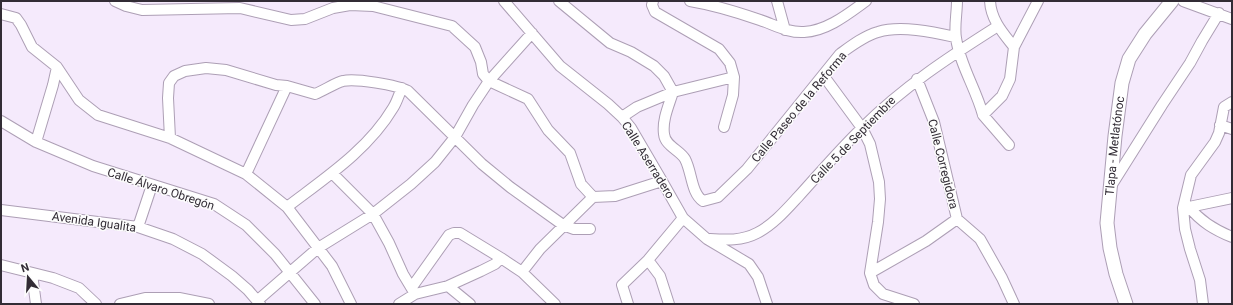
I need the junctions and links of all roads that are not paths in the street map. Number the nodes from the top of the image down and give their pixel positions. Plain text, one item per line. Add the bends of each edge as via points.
1 (115, 1) edge
2 (504, 1) edge
3 (559, 1) edge
4 (654, 1) edge
5 (690, 1) edge
6 (777, 1) edge
7 (866, 1) edge
8 (957, 1) edge
9 (990, 1) edge
10 (1038, 1) edge
11 (1172, 1) edge
12 (1183, 1) edge
13 (1219, 13) junction
14 (1, 14) edge
15 (1232, 19) edge
16 (998, 26) junction
17 (785, 30) junction
18 (532, 33) junction
19 (955, 37) junction
20 (1014, 47) junction
21 (959, 51) junction
22 (57, 67) junction
23 (823, 75) junction
24 (734, 77) junction
25 (917, 79) junction
26 (489, 81) junction
27 (287, 86) junction
28 (402, 88) junction
29 (674, 92) junction
30 (1232, 102) edge
31 (983, 115) junction
32 (622, 117) junction
33 (1, 121) edge
34 (1220, 125) junction
35 (724, 127) dead end
36 (862, 128) junction
37 (1232, 129) edge
38 (455, 137) junction
39 (170, 138) junction
40 (36, 142) junction
41 (1009, 145) dead end
42 (332, 173) junction
43 (246, 174) junction
44 (662, 180) junction
45 (152, 185) junction
46 (1109, 188) junction
47 (593, 197) junction
48 (1232, 198) edge
49 (287, 207) junction
50 (1186, 208) junction
51 (1, 210) edge
52 (373, 214) junction
53 (683, 218) junction
54 (957, 219) junction
55 (563, 225) junction
56 (138, 227) junction
57 (590, 229) dead end
58 (1232, 237) edge
59 (707, 238) junction
60 (318, 248) junction
61 (501, 258) junction
62 (648, 260) junction
63 (1, 265) edge
64 (522, 272) junction
65 (290, 273) junction
66 (870, 273) junction
67 (32, 274) junction
68 (448, 286) junction
69 (413, 291) junction
70 (259, 302) edge
71 (36, 304) edge
72 (96, 304) edge
73 (120, 304) edge
74 (209, 304) edge
75 (315, 304) edge
76 (351, 304) edge
77 (398, 304) edge
78 (470, 304) edge
79 (555, 304) edge
80 (628, 304) edge
81 (669, 304) edge
82 (767, 304) edge
83 (914, 304) edge
84 (1014, 304) edge
85 (1126, 304) edge
86 (1203, 304) edge

1 - 26 street via 142,10 240,8 291,20 305,19 333,8 350,5 374,6 452,26 475,47 483,74
2 - 18 street, Calle Aserradero
3 - 29 street via 610,43 654,66
4 - 24 street via 652,5 656,12 718,49 730,63
5 - 17 street via 762,20
6 - 17 street
7 - 17 street via 828,26 804,32
8 - 19 street
9 - 16 street
10 - 20 street
11 - 46 main road, Tlapa - Metlatónoc via 1145,34 1129,59 1122,83
12 - 13 street
13 - 15 street
13 - 46 street via 1190,63
14 - 22 street via 16,18 32,47
16 - 20 street
16 - 21 street, Calle 5 de Septiembre
18 - 26 street
18 - 32 street, Calle Aserradero via 560,66
19 - 21 street
19 - 23 street, Calle Paseo de la Reforma via 913,30 893,29 878,32 860,40 840,54
20 - 31 street via 1010,79 1002,96
21 - 25 street, Calle 5 de Septiembre
21 - 31 street
22 - 39 street via 79,100 98,115
22 - 40 street
23 - 29 street, Calle Paseo de la Reforma via 747,169 718,197 703,202 696,192 685,158 665,139 666,116
23 - 36 street
24 - 29 street
24 - 35 street via 733,95
25 - 36 street, Calle 5 de Septiembre
25 - 54 street, Calle Corregidora via 934,122
26 - 38 street
26 - 47 street via 528,99 548,130 570,153 581,184
27 - 28 street via 315,94 344,81 366,81
27 - 39 street via 226,70 206,68 185,71 174,76 170,83
27 - 43 street
28 - 38 street
28 - 42 street via 394,107 378,129
29 - 32 street via 637,107
30 - 34 street via 1224,108
31 - 41 street
32 - 44 street, Calle Aserradero
33 - 40 street, Calle Álvaro Obregón
34 - 37 street
34 - 50 street via 1215,142 1191,175
36 - 59 street, Calle 5 de Septiembre via 778,218 757,233 739,239
36 - 66 street via 870,144 879,182 880,199
38 - 52 street via 435,162
38 - 55 street via 510,187
39 - 43 street
40 - 45 street, Calle Álvaro Obregón via 93,166
42 - 49 street
42 - 52 street
43 - 49 street
44 - 47 street via 615,196
44 - 53 street, Calle Aserradero
45 - 56 street
45 - 65 street, Calle Álvaro Obregón via 214,204 246,225
46 - 85 main road, Tlapa - Metlatónoc via 1107,223 1116,274
47 - 55 street
48 - 50 street
49 - 60 street
50 - 58 street via 1207,225
50 - 86 street via 1186,235 1200,280
51 - 56 street, Avenida Igualita
52 - 60 street
52 - 69 street
53 - 59 street, Calle Aserradero
53 - 62 street
54 - 66 street via 926,241
54 - 84 street, Calle Corregidora via 980,239
55 - 57 street via 574,229
55 - 64 street
56 - 70 street, Avenida Igualita via 173,239 202,254 232,276
59 - 82 street, Calle Aserradero via 749,264 758,277
60 - 65 street
60 - 76 street via 332,266
61 - 64 street
61 - 68 street via 495,264
61 - 69 street via 454,233 449,235
62 - 80 street via 622,285
62 - 81 street via 660,276
63 - 67 street
64 - 79 street
65 - 70 street
65 - 75 street, Calle Álvaro Obregón
66 - 83 street via 874,285 883,294
67 - 71 street
67 - 72 street via 53,278 79,288
68 - 69 street
68 - 78 street
69 - 77 street
73 - 74 street via 145,298 179,298

